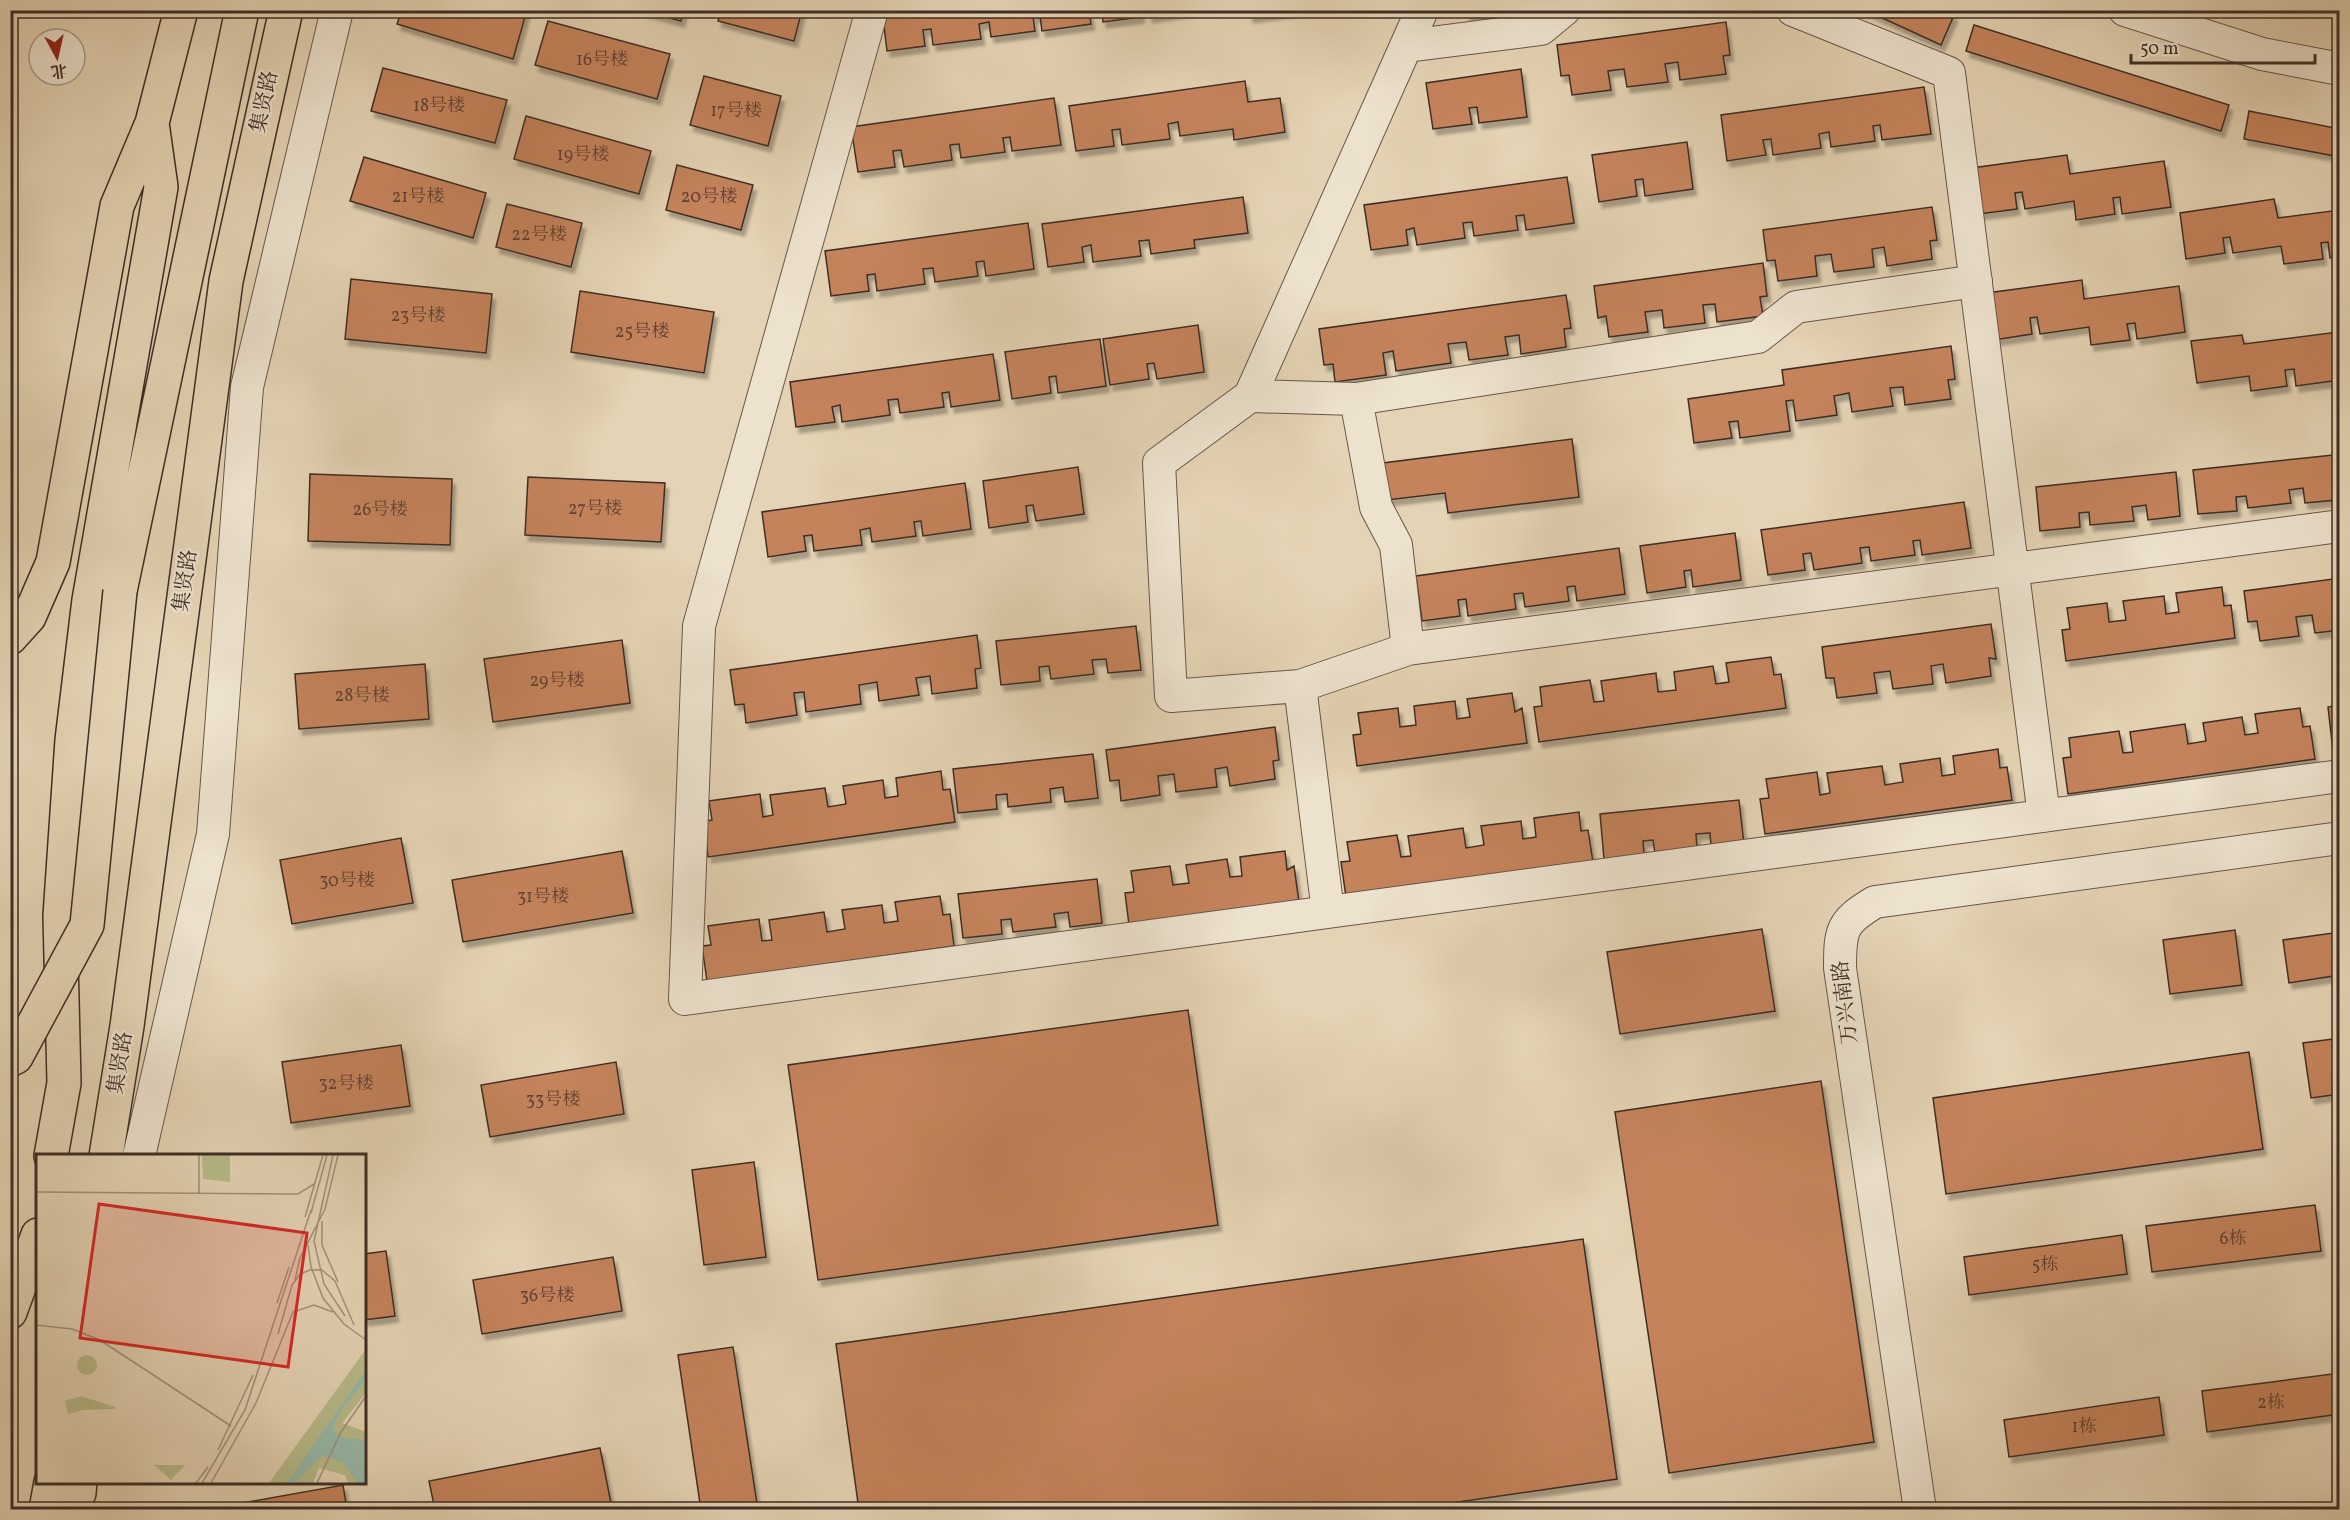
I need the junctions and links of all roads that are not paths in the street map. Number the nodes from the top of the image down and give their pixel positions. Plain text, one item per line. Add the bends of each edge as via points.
1 (181, 10) edge
2 (242, 10) edge
3 (285, 10) edge
4 (337, 10) edge
5 (872, 10) edge
6 (1422, 10) edge
7 (1564, 10) edge
8 (1794, 10) edge
9 (2125, 10) edge
10 (1407, 46) junction
11 (2340, 69) edge
12 (152, 123) junction
13 (1976, 281) junction
14 (1250, 396) junction
15 (1356, 399) junction
16 (2340, 526) edge
17 (2012, 570) junction
18 (10, 638) edge
19 (1408, 649) junction
20 (1300, 686) junction
21 (2340, 777) edge
22 (2044, 816) junction
23 (2340, 838) edge
24 (1328, 912) junction
25 (10, 1060) edge
26 (51, 1154) edge
27 (106, 1154) edge
28 (139, 1154) edge
29 (36, 1240) edge
30 (10, 1312) edge
31 (73, 1490) edge
32 (46, 1509) edge
33 (1920, 1509) edge

1 - 12 highway
2 - 25 highway, bridge via 120,591 87,925 16,1057
3 - 27 highway, 集贤路 via 226,281 127,1026
4 - 28 street via 247,387 213,834
5 - 24 street via 699,626 685,999
6 - 10 street
7 - 10 street via 1540,29
8 - 13 street via 1949,74
9 - 11 street via 2262,54
10 - 14 street
12 - 18 highway via 117,206 53,562 29,617
12 - 26 highway, bridge via 161,187 88,600 72,741 60,916 64,1083
13 - 15 street via 1796,307 1758,337
13 - 17 street
14 - 15 street
14 - 20 street via 1159,463 1171,696
15 - 19 street via 1376,507 1396,545
16 - 17 street
17 - 19 street
17 - 22 street
19 - 20 street
20 - 24 street
21 - 22 street
22 - 24 street
23 - 33 street, 万兴南路 via 1875,902 1852,915 1840,946 1840,968
29 - 30 highway
31 - 32 highway

